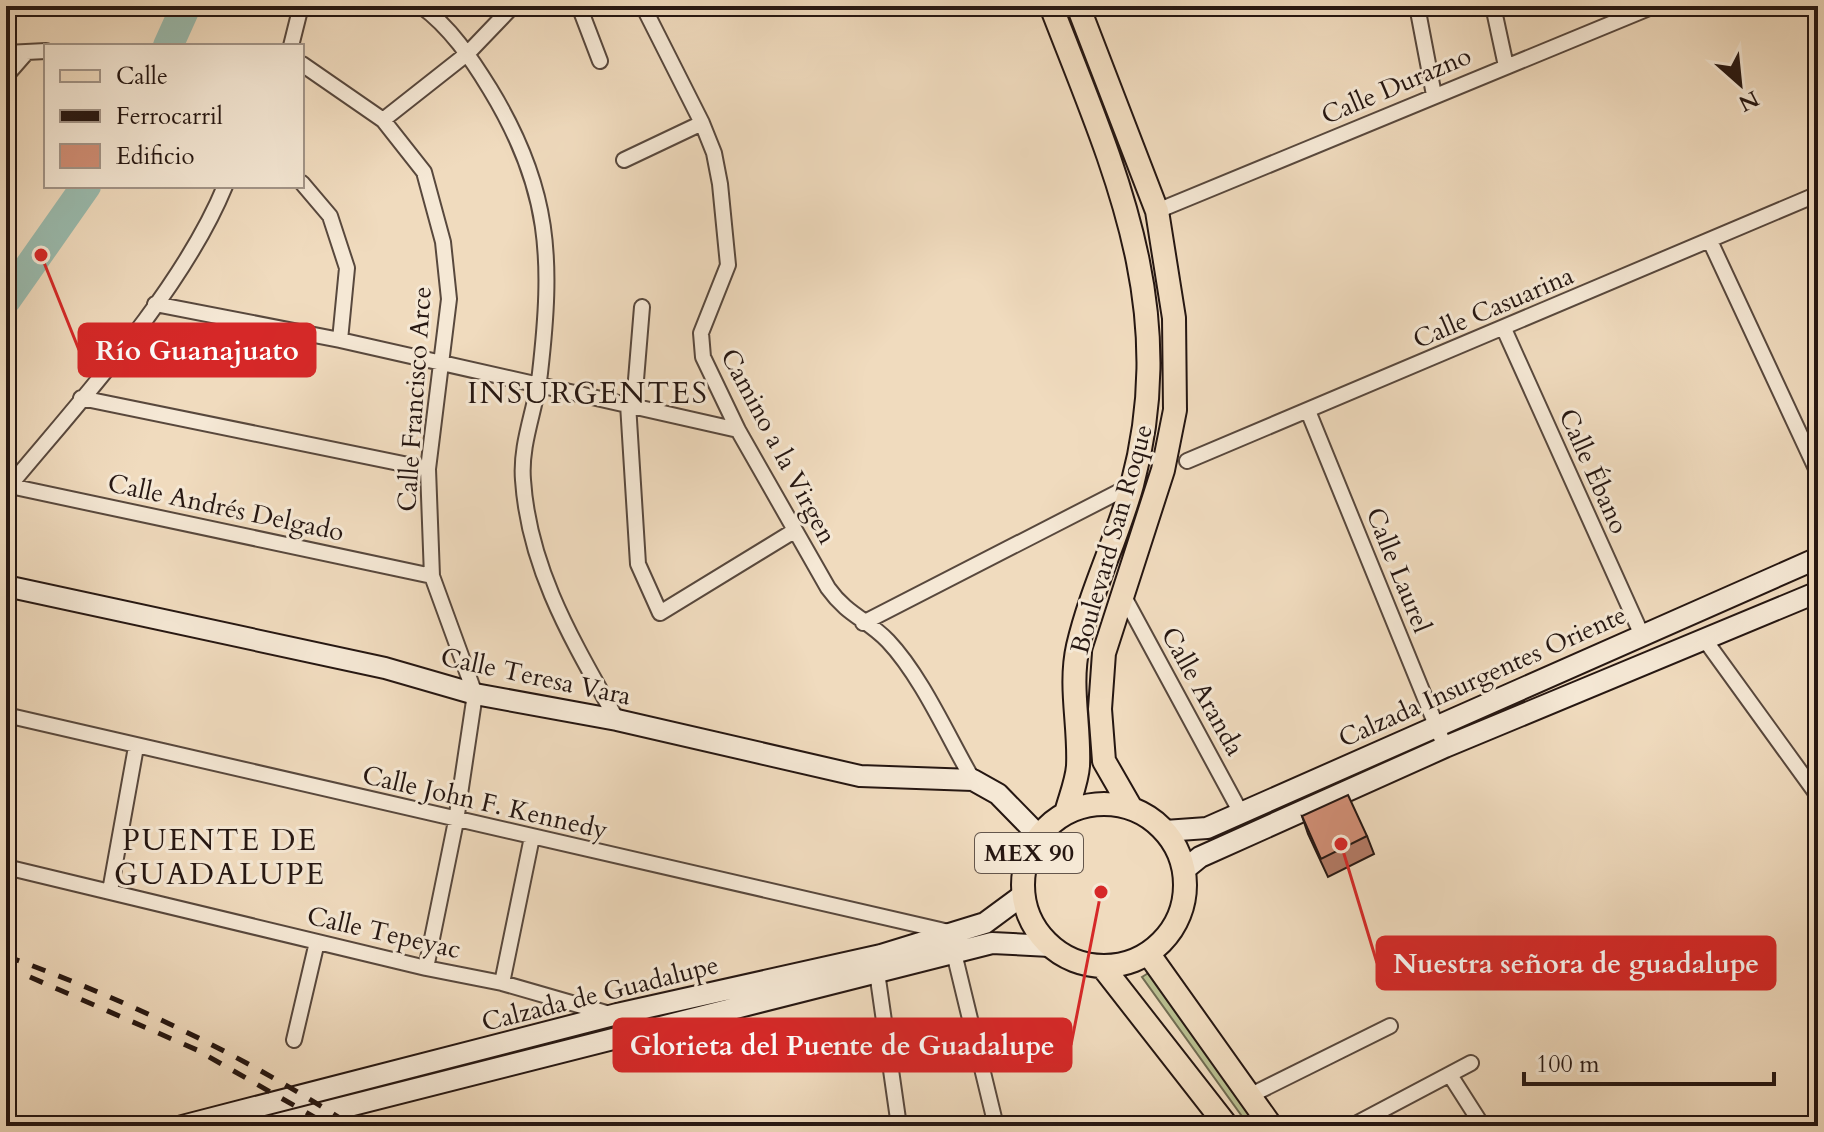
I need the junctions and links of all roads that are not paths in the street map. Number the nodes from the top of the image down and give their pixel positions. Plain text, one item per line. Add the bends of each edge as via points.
1 (301, 6) edge
2 (421, 6) edge
3 (513, 6) edge
4 (579, 6) edge
5 (643, 6) edge
6 (1051, 6) edge
7 (1078, 6) edge
8 (1417, 6) edge
9 (1493, 6) edge
10 (1649, 7) edge
11 (292, 44) edge
12 (44, 51) edge
13 (27, 52) junction
14 (6, 53) edge
15 (468, 53) junction
16 (600, 61) dead end
17 (304, 65) edge
18 (1506, 66) junction
19 (6, 76) edge
20 (1434, 95) junction
21 (383, 120) junction
22 (702, 123) junction
23 (624, 160) dead end
24 (304, 185) edge
25 (224, 188) edge
26 (1818, 194) edge
27 (1157, 211) junction
28 (1710, 241) junction
29 (155, 304) junction
30 (642, 307) dead end
31 (1504, 329) junction
32 (340, 340) junction
33 (442, 363) junction
34 (538, 386) junction
35 (81, 398) junction
36 (631, 404) junction
37 (1308, 411) junction
38 (738, 430) junction
39 (1187, 461) dead end
40 (428, 469) junction
41 (1818, 473) edge
42 (1132, 485) junction
43 (8, 488) edge
44 (794, 531) junction
45 (1818, 558) edge
46 (432, 576) junction
47 (6, 586) edge
48 (1818, 592) edge
49 (1122, 593) junction
50 (863, 623) junction
51 (1641, 633) junction
52 (1705, 640) junction
53 (475, 694) junction
54 (6, 715) edge
55 (617, 720) junction
56 (1436, 724) junction
57 (136, 747) junction
58 (1445, 747) junction
59 (973, 780) junction
60 (1818, 796) edge
61 (1131, 808) junction
62 (1066, 813) junction
63 (1241, 813) junction
64 (456, 821) junction
65 (1165, 831) junction
66 (1039, 836) junction
67 (532, 837) junction
68 (6, 867) edge
69 (1184, 870) junction
70 (110, 891) junction
71 (1023, 895) junction
72 (317, 942) junction
73 (954, 943) junction
74 (1050, 946) junction
75 (1148, 953) junction
76 (1102, 966) junction
77 (426, 968) junction
78 (877, 972) junction
79 (502, 983) junction
80 (617, 1014) junction
81 (1390, 1026) dead end
82 (656, 1028) junction
83 (294, 1040) dead end
84 (1471, 1063) dead end
85 (1450, 1075) junction
86 (1249, 1096) junction
87 (1480, 1122) dead end
88 (182, 1126) edge
89 (270, 1126) edge
90 (899, 1126) edge
91 (996, 1126) edge
92 (1227, 1126) edge
93 (1271, 1126) edge
94 (1352, 1126) edge

1 - 11 street
2 - 15 street
3 - 15 street
4 - 16 street
5 - 22 street, Camino a la Virgen
6 - 42 main road, Boulevard San Roque via 1118,185 1142,267 1150,362
7 - 27 main road, Boulevard San Roque
8 - 20 street
9 - 18 street
10 - 18 street, Calle Durazno
12 - 13 street
13 - 14 street
13 - 19 street
15 - 21 street
15 - 34 street via 533,172 542,212 548,304
17 - 21 street, Calle Francisco Arce
18 - 20 street, Calle Durazno
20 - 27 street, Calle Durazno
21 - 33 street, Calle Francisco Arce via 424,172 443,242 449,299
22 - 23 street
22 - 38 street, Camino a la Virgen via 720,184 728,265 700,345
24 - 32 street via 330,216 347,268
25 - 29 street via 208,226
26 - 28 street, Calle Casuarina
27 - 49 main road, Boulevard San Roque via 1174,318 1175,410 1163,470
28 - 31 street, Calle Casuarina
28 - 41 street
29 - 32 street
29 - 35 street
30 - 36 street
31 - 37 street, Calle Casuarina
31 - 51 street, Calle Ébano
32 - 33 street
33 - 34 street
33 - 40 street, Calle Francisco Arce
34 - 36 street
34 - 55 street via 522,478 536,554 549,594
35 - 40 street
35 - 43 street
36 - 38 street
36 - 44 street via 638,564 660,613
37 - 39 street, Calle Casuarina
37 - 56 street, Calle Laurel
38 - 44 street, Camino a la Virgen
40 - 46 street, Calle Francisco Arce
42 - 50 street
42 - 62 main road, Boulevard San Roque via 1077,648 1073,709 1078,767
43 - 46 street, Calle Andrés Delgado
44 - 50 street, Camino a la Virgen via 836,599
45 - 51 main road, Calzada Insurgentes Oriente
46 - 53 street, Calle Francisco Arce
47 - 53 main road, Calle Teresa Vara via 385,668
48 - 52 main road, Calzada Insurgentes Oriente
49 - 61 main road, Boulevard San Roque via 1104,653 1100,709 1104,761
49 - 63 street, Calle Aranda
50 - 59 street, Camino a la Virgen via 903,660
51 - 56 main road, Calzada Insurgentes Oriente
52 - 58 main road, Calzada Insurgentes Oriente
52 - 60 street
53 - 55 main road, Calle Teresa Vara
53 - 64 street
54 - 57 street, Calle John F. Kennedy
55 - 59 main road, Calle Teresa Vara via 860,776
56 - 58 street, Calle Laurel
56 - 63 main road, Calzada Insurgentes Oriente
57 - 64 street, Calle John F. Kennedy
57 - 70 street
58 - 69 main road, Calzada Insurgentes Oriente via 1200,857
59 - 66 main road via 998,794
61 - 62 main road, MEX 90 via 1087,805
61 - 65 main road, MEX 90
62 - 66 main road, MEX 90
63 - 65 main road, Calzada Insurgentes Oriente via 1207,828
64 - 67 street, Calle John F. Kennedy
64 - 77 street
65 - 69 main road, MEX 90
66 - 71 main road, MEX 90 via 1028,854
67 - 73 street, Calle John F. Kennedy
67 - 79 street
68 - 70 street, Calle Tepeyac
69 - 75 main road, MEX 90 via 1179,917
70 - 72 street, Calle Tepeyac
71 - 73 main road, Calzada de Guadalupe / MEX 90
71 - 74 main road, MEX 90 via 1031,923
72 - 77 street, Calle Tepeyac
72 - 83 street
73 - 74 main road, Calzada de Guadalupe / MEX 90
73 - 78 main road, Calzada de Guadalupe / MEX 90
73 - 80 main road, Calzada de Guadalupe / MEX 90
73 - 91 street
74 - 76 main road, MEX 90 via 1074,961
75 - 76 main road
75 - 86 main road
76 - 92 main road
77 - 79 street, Calle Tepeyac
78 - 82 main road, Calzada de Guadalupe / MEX 90
78 - 90 street
79 - 80 street, Calle Tepeyac
80 - 82 street, Calle Tepeyac
80 - 88 main road, Calzada de Guadalupe / MEX 90
81 - 86 street
82 - 89 main road, Calzada de Guadalupe / MEX 90
84 - 85 street
85 - 87 street
85 - 94 street
86 - 93 main road

